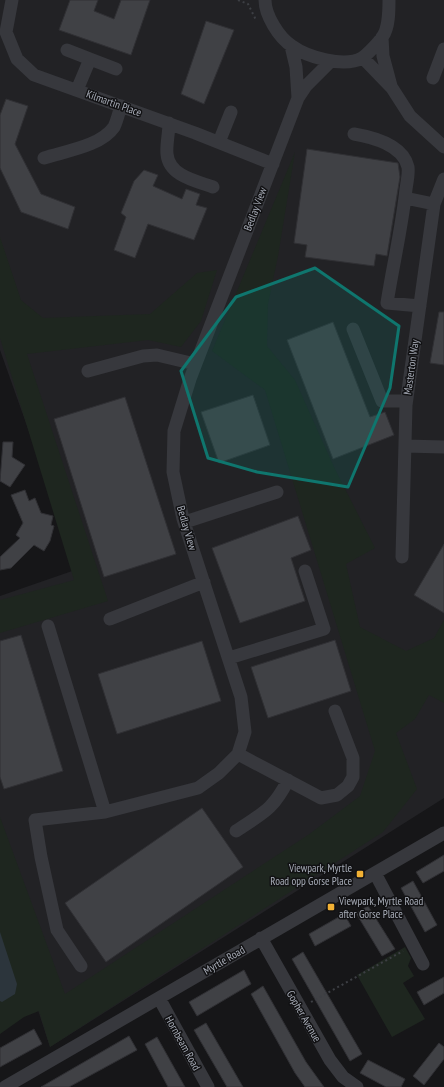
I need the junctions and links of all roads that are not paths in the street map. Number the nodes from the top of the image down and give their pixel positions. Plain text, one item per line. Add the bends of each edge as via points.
1 (12, 0) edge
2 (265, 0) edge
3 (389, 0) edge
4 (382, 37) junction
5 (291, 46) junction
6 (444, 49) edge
7 (67, 50) dead end
8 (363, 58) junction
9 (90, 59) junction
10 (330, 62) junction
11 (116, 69) dead end
12 (434, 78) dead end
13 (392, 88) junction
14 (77, 90) junction
15 (298, 98) junction
16 (121, 106) junction
17 (231, 112) dead end
18 (169, 123) junction
19 (354, 134) dead end
20 (219, 142) junction
21 (444, 147) edge
22 (44, 158) dead end
23 (273, 164) junction
24 (444, 179) edge
25 (213, 187) dead end
26 (405, 198) junction
27 (434, 204) junction
28 (420, 306) junction
29 (353, 329) dead end
30 (195, 364) junction
31 (88, 371) dead end
32 (406, 401) junction
33 (404, 446) junction
34 (444, 447) edge
35 (278, 492) dead end
36 (185, 522) junction
37 (402, 557) dead end
38 (305, 571) dead end
39 (204, 582) junction
40 (110, 619) dead end
41 (48, 626) dead end
42 (229, 658) junction
43 (335, 711) dead end
44 (238, 754) junction
45 (288, 780) junction
46 (105, 812) junction
47 (236, 831) dead end
48 (444, 834) edge
49 (375, 873) junction
50 (261, 938) junction
51 (423, 964) dead end
52 (81, 966) dead end
53 (159, 998) junction
54 (24, 1082) edge
55 (5, 1087) edge
56 (208, 1087) edge
57 (357, 1087) edge

1 - 14 street, Kilmartin Place via 6,32 16,59 34,75
2 - 5 street via 265,10 274,27
3 - 4 street via 388,18
4 - 8 street
4 - 13 street via 383,56
5 - 10 street
5 - 15 street, Bedlay View via 296,67
6 - 12 street
7 - 9 street
8 - 10 street via 352,62
8 - 13 street
9 - 11 street
9 - 14 street
10 - 15 street, Bedlay View
13 - 21 street via 410,116
14 - 16 street, Kilmartin Place
15 - 23 street, Bedlay View
16 - 18 street, Kilmartin Place
16 - 22 street via 114,126 94,144
17 - 20 street
18 - 20 street, Kilmartin Place
18 - 25 street via 167,155 171,166 184,177
19 - 26 street via 371,137 392,147 403,157 408,168
20 - 23 street, Kilmartin Place
23 - 30 street, Bedlay View
24 - 27 street, Masterton Way
26 - 27 street
26 - 28 street via 387,303
27 - 28 street, Masterton Way
28 - 32 street, Masterton Way
29 - 32 street via 382,401
30 - 31 street via 157,355 143,356
30 - 36 street, Bedlay View via 174,431 173,472
32 - 33 street, Masterton Way
33 - 34 street
33 - 37 street, Masterton Way
35 - 36 street
36 - 39 street, Bedlay View
38 - 42 street via 324,629
39 - 40 street
39 - 42 street, Bedlay View
41 - 46 street
42 - 44 street, Bedlay View via 241,697 245,732
43 - 45 street via 353,758 353,777 348,786 338,795 321,798
44 - 45 street
44 - 46 street, Bedlay View via 219,773 198,788
45 - 47 street via 280,797 272,806
46 - 52 street, Bedlay View via 35,820 57,930
48 - 49 street, Myrtle Road
49 - 50 street, Myrtle Road
49 - 51 street
50 - 53 street, Myrtle Road
50 - 57 street, Gopher Avenue via 330,1060 343,1077
53 - 54 street, Myrtle Road
53 - 56 street, Hornbeam Road
54 - 55 street, Myrtle Road

